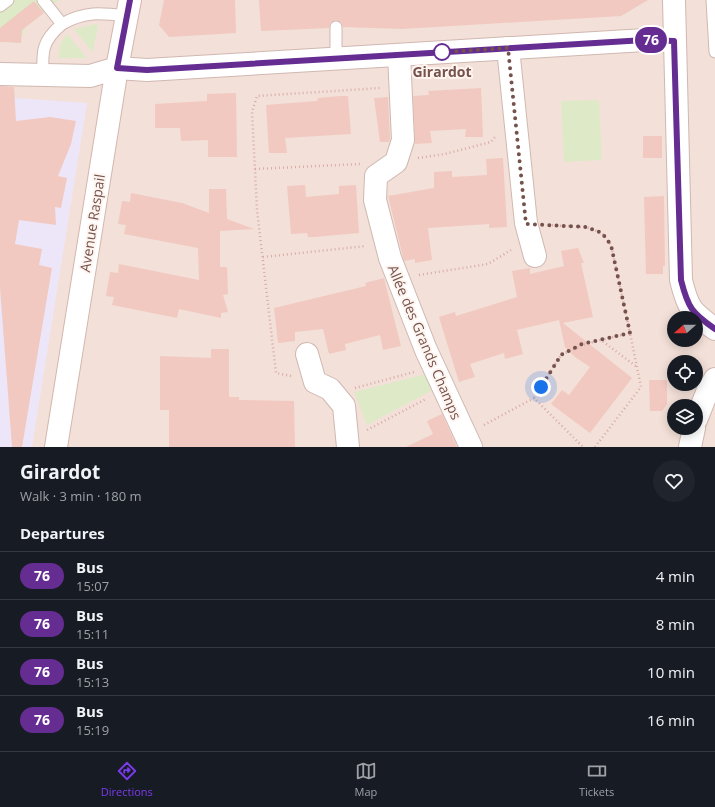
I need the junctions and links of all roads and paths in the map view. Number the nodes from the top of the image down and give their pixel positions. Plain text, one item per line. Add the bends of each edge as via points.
1 (8, 0) edge
2 (674, 0) edge
3 (712, 0) edge
4 (46, 4) edge
5 (0, 6) edge
6 (128, 8) edge
7 (62, 24) junction
8 (336, 27) dead end
9 (674, 41) junction
10 (508, 48) junction
11 (715, 52) edge
12 (399, 55) junction
13 (336, 59) junction
14 (117, 68) junction
15 (0, 74) edge
16 (42, 75) junction
17 (402, 87) junction
18 (526, 224) junction
19 (386, 244) junction
20 (535, 256) dead end
21 (263, 257) junction
22 (398, 278) junction
23 (715, 329) edge
24 (630, 333) junction
25 (601, 340) junction
26 (307, 354) dead end
27 (434, 367) junction
28 (637, 367) junction
29 (715, 379) edge
30 (315, 382) junction
31 (444, 389) junction
32 (334, 393) junction
33 (534, 398) junction
34 (703, 402) edge
35 (693, 435) edge
36 (469, 441) edge
37 (348, 444) edge
38 (56, 447) edge
39 (582, 447) edge
40 (595, 447) edge
41 (690, 447) edge

1 - 5 lane
2 - 9 street
3 - 11 lane
4 - 7 lane
6 - 7 lane via 86,14
6 - 14 street, Avenue Raspail
7 - 16 lane via 44,44
8 - 13 lane
9 - 10 street via 645,40
9 - 23 street via 681,280 687,302 697,316
10 - 12 street
10 - 18 street
12 - 13 street
12 - 17 street, Allée des Grands Champs
13 - 14 street via 147,70
14 - 16 street via 90,76
14 - 38 street, Avenue Raspail
15 - 16 street
17 - 19 street, Allée des Grands Champs via 403,140 396,162 376,176 375,200
17 - 21 path via 257,96 252,112 257,210
18 - 20 street
18 - 22 path via 513,249 488,264
18 - 24 path via 586,227 602,233 611,245
19 - 21 path
19 - 22 street, Allée des Grands Champs
21 - 30 path via 276,373
22 - 27 street, Allée des Grands Champs
24 - 25 path
24 - 28 path
25 - 28 path
25 - 33 path via 582,344 561,355
26 - 30 street
27 - 31 street, Allée des Grands Champs
27 - 32 path
28 - 40 path via 641,387
29 - 34 street
30 - 32 street
31 - 36 street, Allée des Grands Champs
31 - 37 path
32 - 37 street via 344,406
33 - 36 path
33 - 39 path
35 - 41 street

